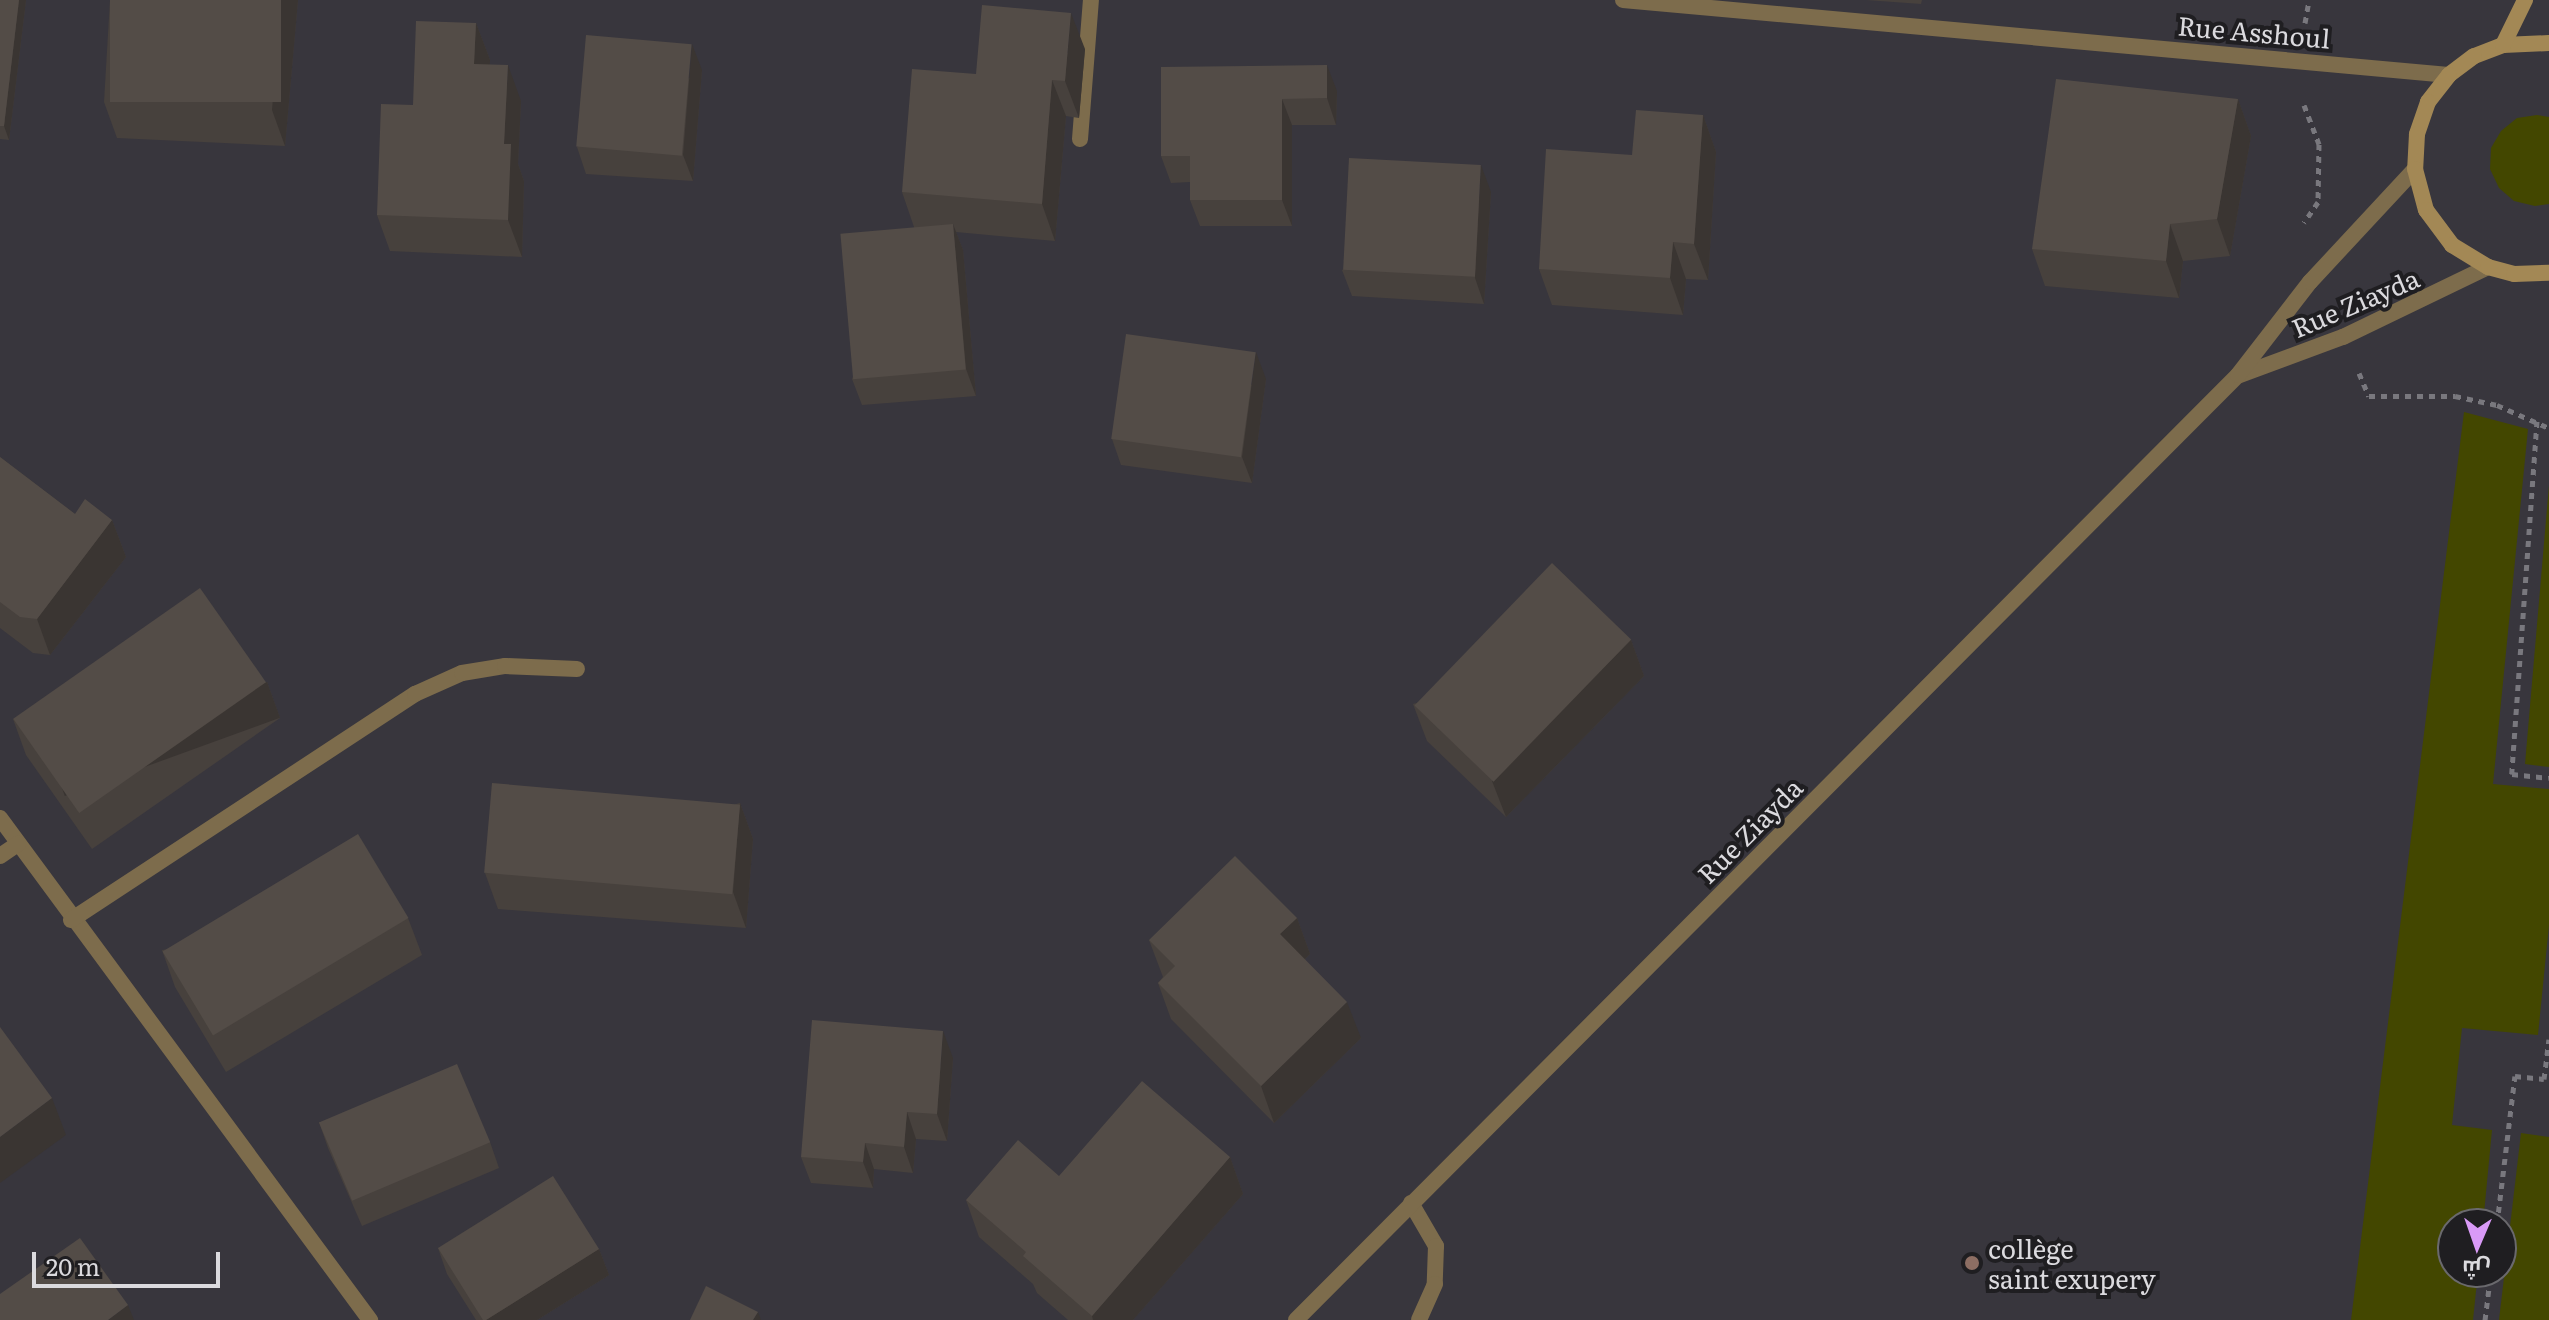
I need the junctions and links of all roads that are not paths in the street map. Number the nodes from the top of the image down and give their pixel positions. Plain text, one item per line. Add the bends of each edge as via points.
1 (1091, 0) edge
2 (1623, 0) edge
3 (2525, 0) edge
4 (2549, 43) edge
5 (2503, 45) junction
6 (2449, 75) junction
7 (1080, 139) dead end
8 (2415, 169) junction
9 (2488, 267) junction
10 (2547, 277) edge
11 (2238, 375) junction
12 (577, 669) dead end
13 (0, 818) edge
14 (18, 844) junction
15 (0, 856) edge
16 (71, 920) junction
17 (1411, 1203) junction
18 (370, 1320) edge
19 (1296, 1320) edge
20 (1419, 1320) edge

1 - 7 street
2 - 6 street, Rue Asshoul
3 - 5 main road
4 - 5 main road
5 - 6 main road via 2474,56
6 - 8 main road via 2428,102 2417,134
8 - 9 main road via 2426,210 2452,245
8 - 11 street, Rue Ziayda via 2310,282
9 - 10 main road
9 - 11 street, Rue Ziayda via 2343,337
11 - 17 street, Rue Ziayda
12 - 16 street via 505,666 462,673 415,694
13 - 14 street
14 - 15 street
14 - 16 street
16 - 18 street
17 - 19 street, Rue Ziayda
17 - 20 street via 1436,1246 1435,1284

